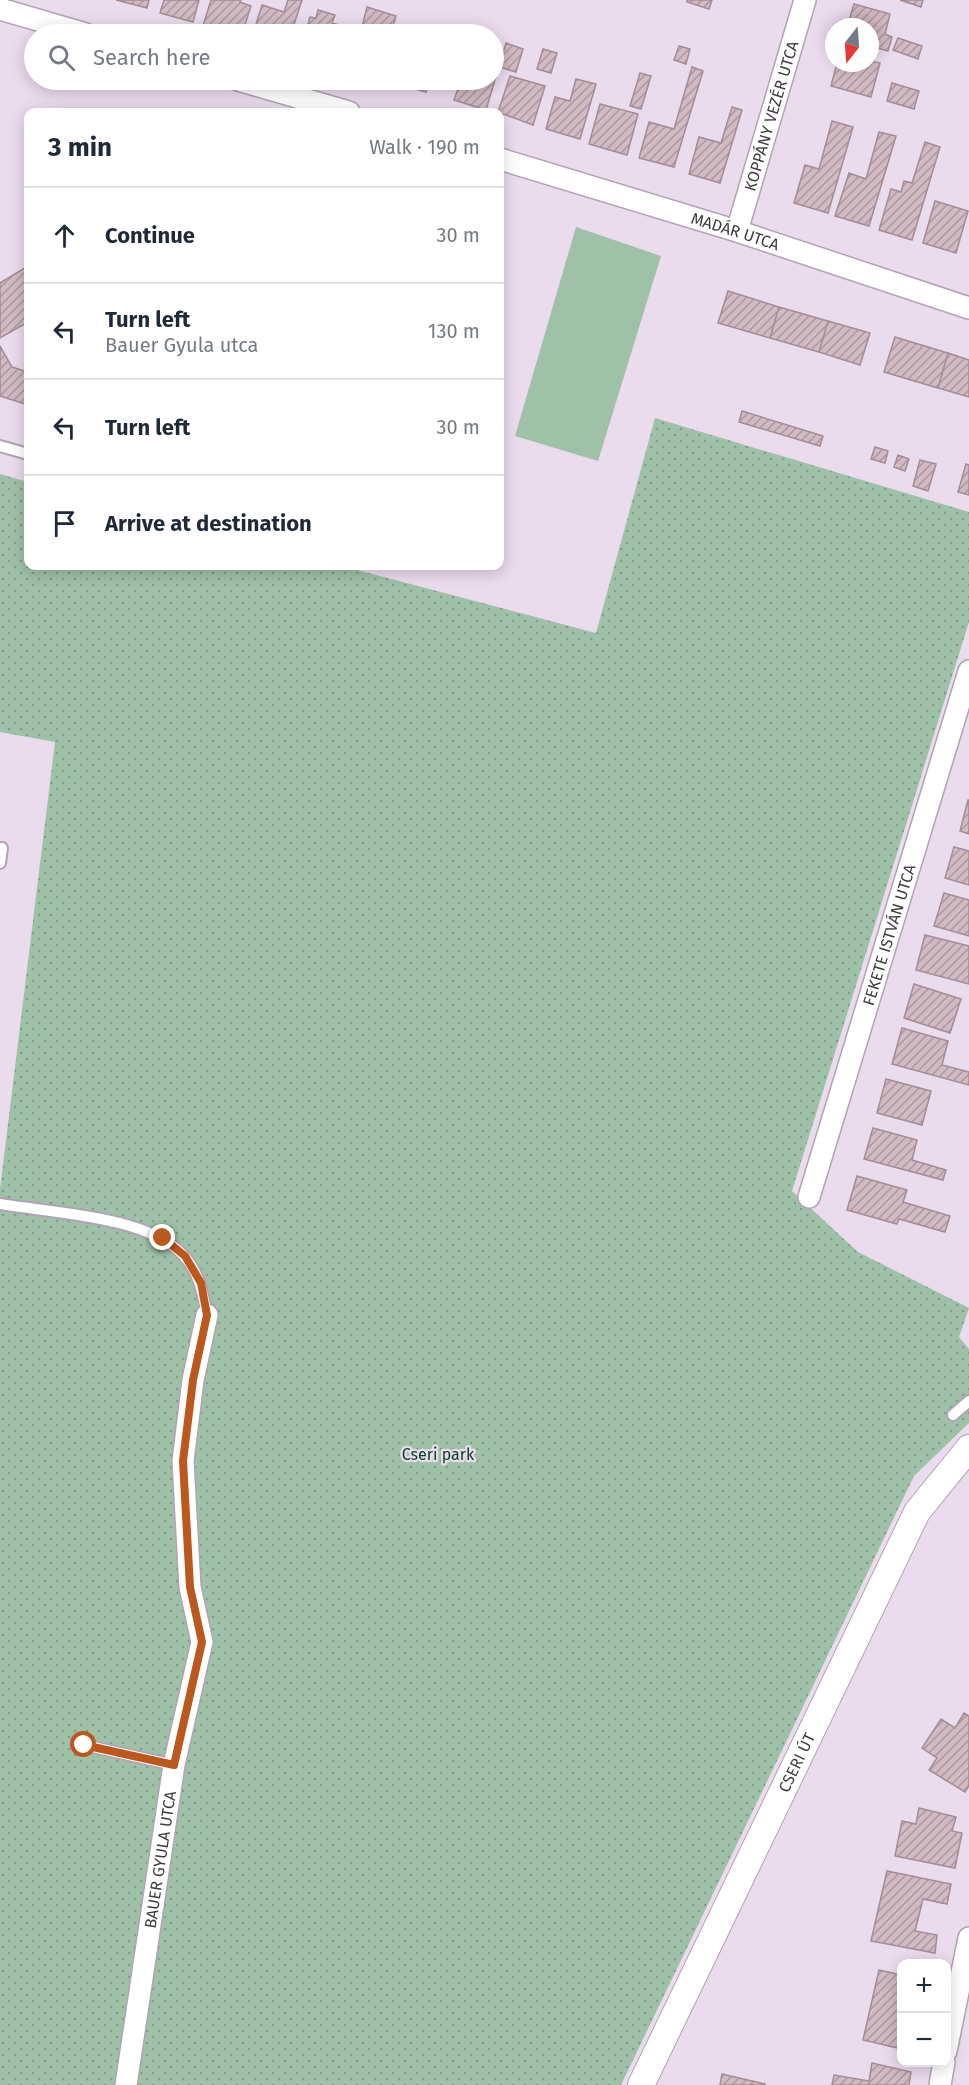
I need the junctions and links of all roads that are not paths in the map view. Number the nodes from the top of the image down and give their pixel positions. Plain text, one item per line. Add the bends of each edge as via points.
1 (805, 0) edge
2 (0, 9) edge
3 (52, 24) edge
4 (273, 90) edge
5 (335, 108) edge
6 (504, 160) edge
7 (737, 231) junction
8 (969, 308) edge
9 (0, 446) edge
10 (24, 453) edge
11 (969, 671) edge
12 (2, 848) dead end
13 (0, 863) edge
14 (809, 1197) dead end
15 (0, 1204) edge
16 (207, 1315) joint
17 (969, 1401) edge
18 (952, 1415) dead end
19 (969, 1448) edge
20 (84, 1745) dead end
21 (174, 1765) junction
22 (969, 1938) edge
23 (951, 2026) edge
24 (943, 2067) edge
25 (126, 2085) edge
26 (641, 2085) edge
27 (940, 2085) edge

1 - 7 street, KOPPÁNY VEZÉR UTCA
2 - 3 street
4 - 5 street
6 - 7 street, MADÁR UTCA
7 - 8 street, MADÁR UTCA
9 - 10 lane
11 - 14 street, FEKETE ISTVÁN UTCA
12 - 13 lane
15 - 16 lane via 135,1226 163,1238 185,1256 201,1283
16 - 21 street, BAUER GYULA UTCA via 193,1380 183,1461 190,1587 202,1642
17 - 18 lane
19 - 26 street, CSERI ÚT via 917,1512
20 - 21 lane
21 - 25 street, BAUER GYULA UTCA
22 - 23 street
24 - 27 street

